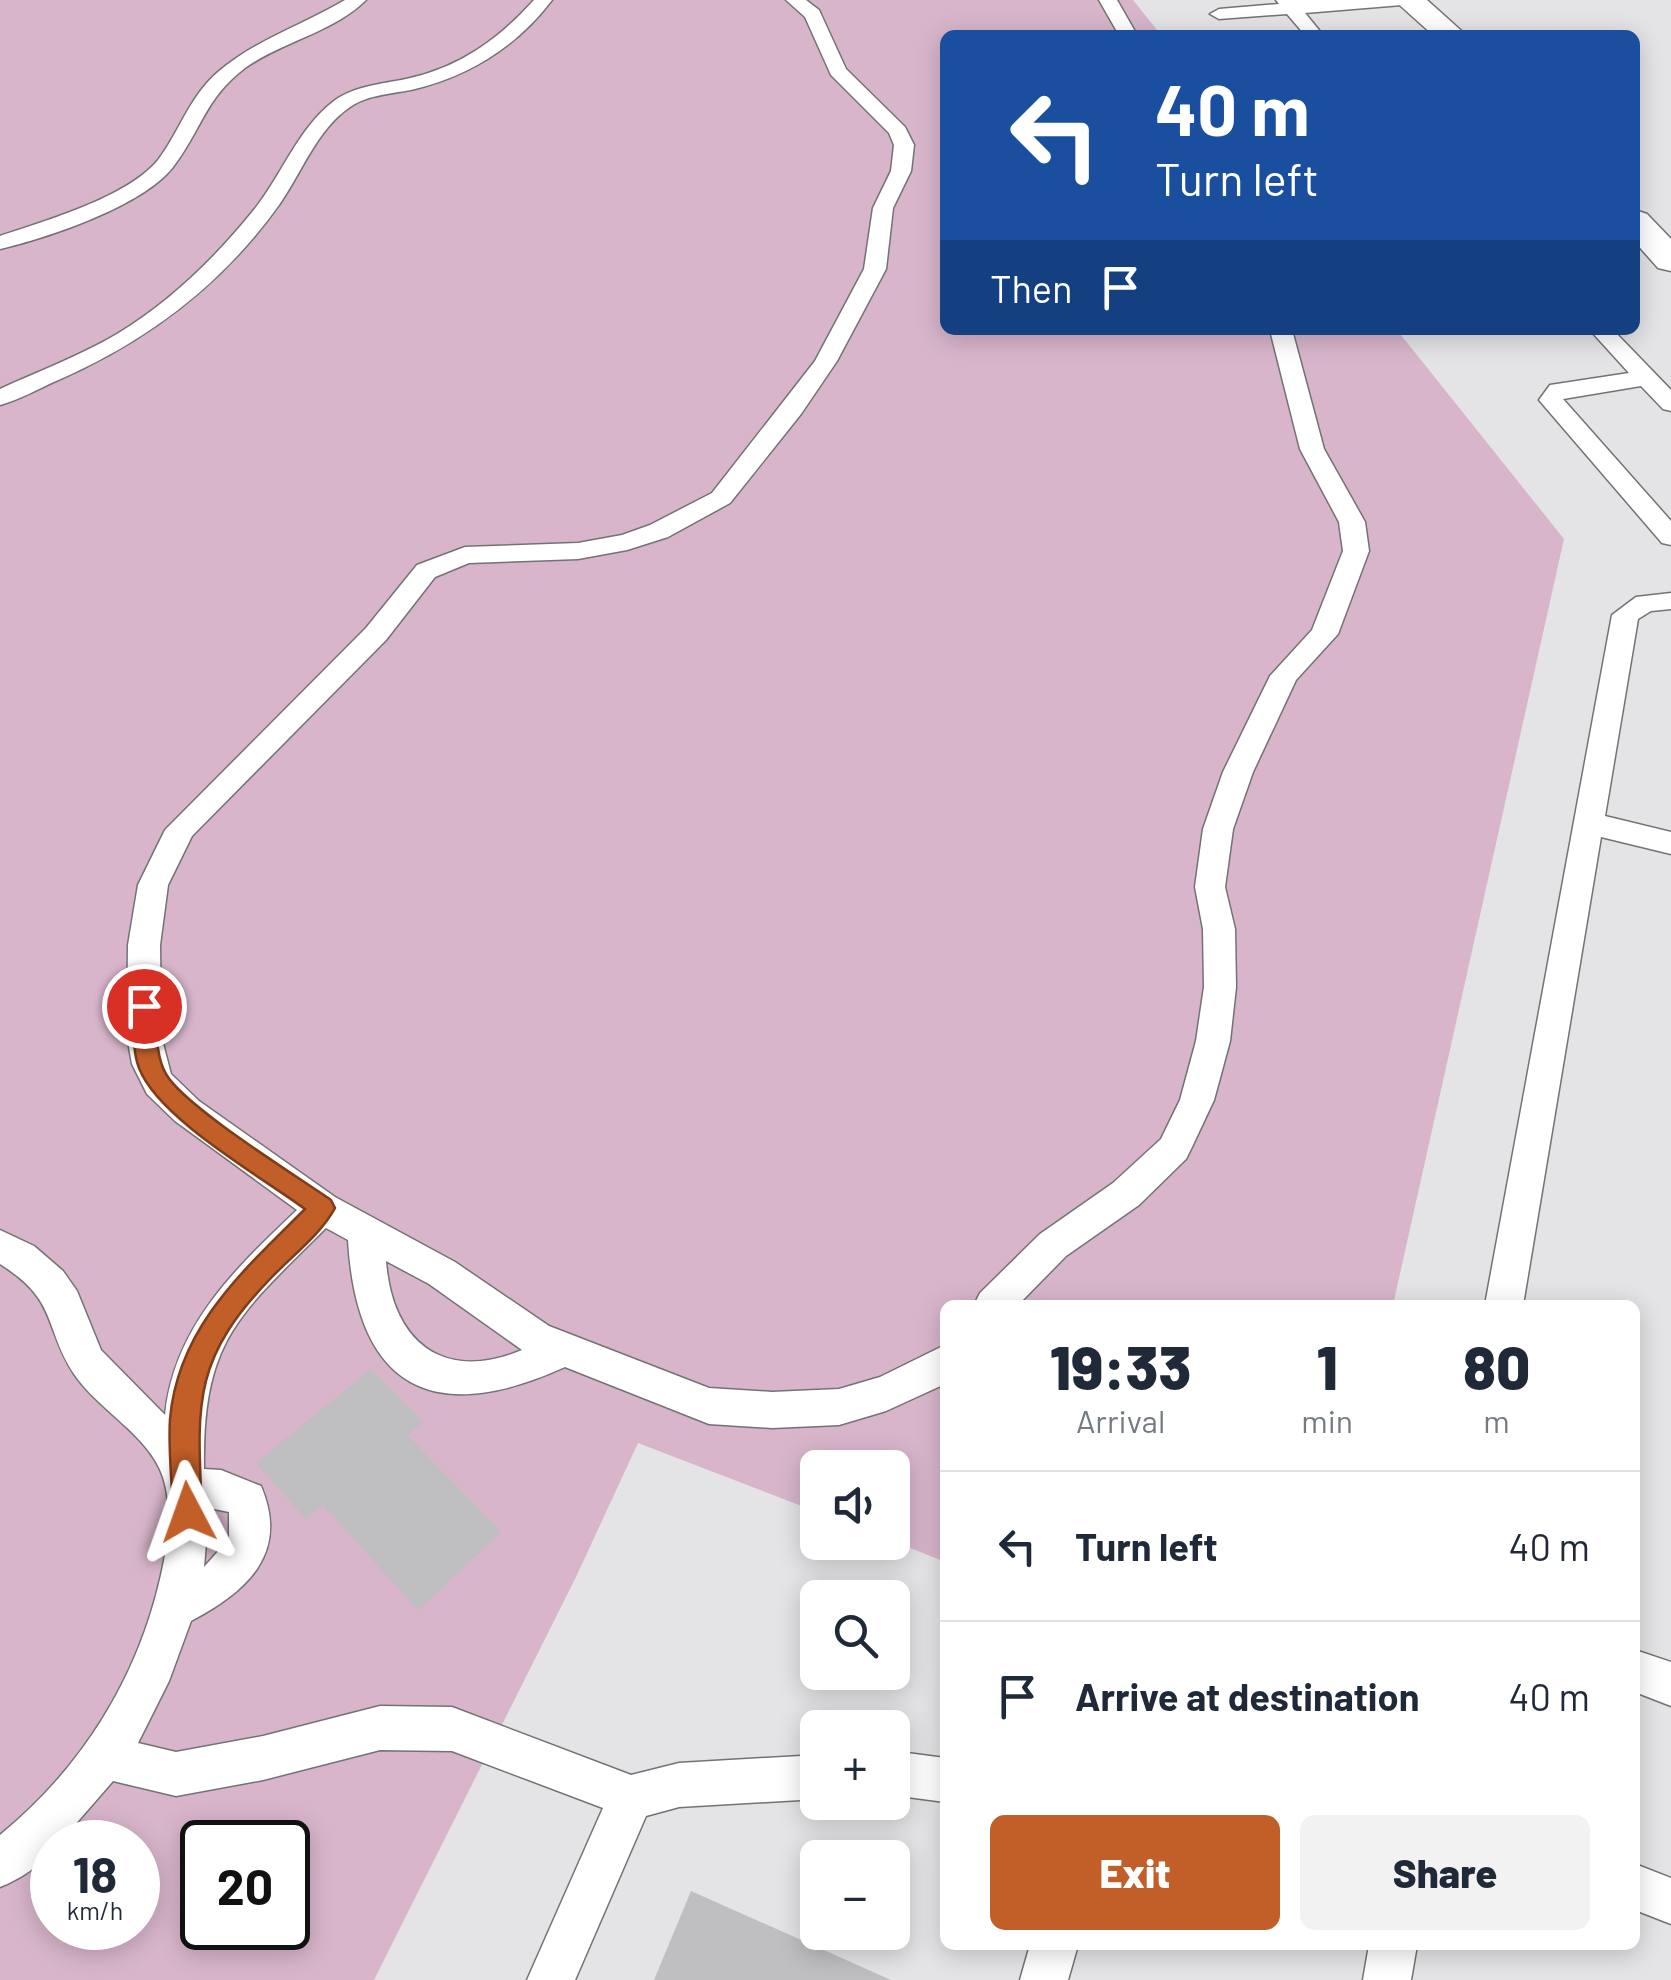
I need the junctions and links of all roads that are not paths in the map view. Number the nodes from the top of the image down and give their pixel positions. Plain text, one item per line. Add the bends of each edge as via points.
1 (358, 0) edge
2 (543, 0) edge
3 (795, 0) edge
4 (1108, 0) edge
5 (1204, 0) edge
6 (1405, 0) edge
7 (1454, 0) edge
8 (1288, 4) edge
9 (1218, 14) junction
10 (1125, 30) edge
11 (1232, 30) edge
12 (1310, 30) edge
13 (1444, 30) edge
14 (1476, 30) edge
15 (1640, 226) edge
16 (0, 243) edge
17 (1671, 260) edge
18 (1282, 335) edge
19 (1606, 335) edge
20 (1647, 378) junction
21 (0, 398) edge
22 (1671, 404) edge
23 (1671, 537) edge
24 (1671, 602) edge
25 (1589, 823) junction
26 (1671, 844) edge
27 (322, 1208) junction
28 (365, 1230) junction
29 (0, 1246) edge
30 (998, 1300) edge
31 (1505, 1300) edge
32 (563, 1350) junction
33 (940, 1366) edge
34 (184, 1482) junction
35 (174, 1607) junction
36 (1640, 1673) edge
37 (1671, 1684) edge
38 (104, 1757) junction
39 (910, 1775) edge
40 (800, 1778) edge
41 (940, 1779) edge
42 (631, 1798) junction
43 (0, 1864) edge
44 (1640, 1889) edge
45 (1671, 1901) edge
46 (1053, 1950) edge
47 (1392, 1950) edge
48 (551, 1980) edge
49 (1044, 1980) edge
50 (1387, 1980) edge

1 - 16 lane via 222,77 190,112 155,174
2 - 21 lane via 506,41 477,60 342,103 263,213 158,316 100,352
3 - 27 lane via 813,14 838,71 904,145 862,298 794,410 721,498 698,512 628,542 578,551 492,551 426,571 376,634 180,830 153,886 144,946 144,1036 159,1084
4 - 10 lane
5 - 9 lane
6 - 8 lane
6 - 13 street
7 - 14 street
8 - 9 lane
8 - 12 lane
9 - 11 lane
15 - 17 street
18 - 30 lane via 1312,449 1352,522 1356,551 1324,634 1284,676 1218,829 1210,888 1220,987 1198,1100 1174,1149 1126,1194 1053,1245
19 - 20 lane
20 - 22 lane
20 - 23 lane via 1558,390 1551,400
24 - 25 lane via 1645,603 1625,615
25 - 26 lane
25 - 31 lane
27 - 28 lane
27 - 34 lane via 214,1326 193,1369
28 - 32 lane
28 - 32 lane via 380,1327 417,1366 440,1378 469,1381 506,1375
29 - 34 lane via 56,1289 90,1365 163,1441
32 - 33 lane via 709,1406 772,1410 840,1407
34 - 35 lane via 190,1536
34 - 35 lane via 248,1500 253,1523 249,1550 233,1571
35 - 38 lane via 148,1687
36 - 37 lane
38 - 42 lane via 176,1774 380,1728 452,1729
38 - 43 lane via 79,1790
39 - 41 lane
40 - 42 lane via 679,1785
42 - 48 lane
44 - 45 lane
46 - 49 lane
47 - 50 lane

